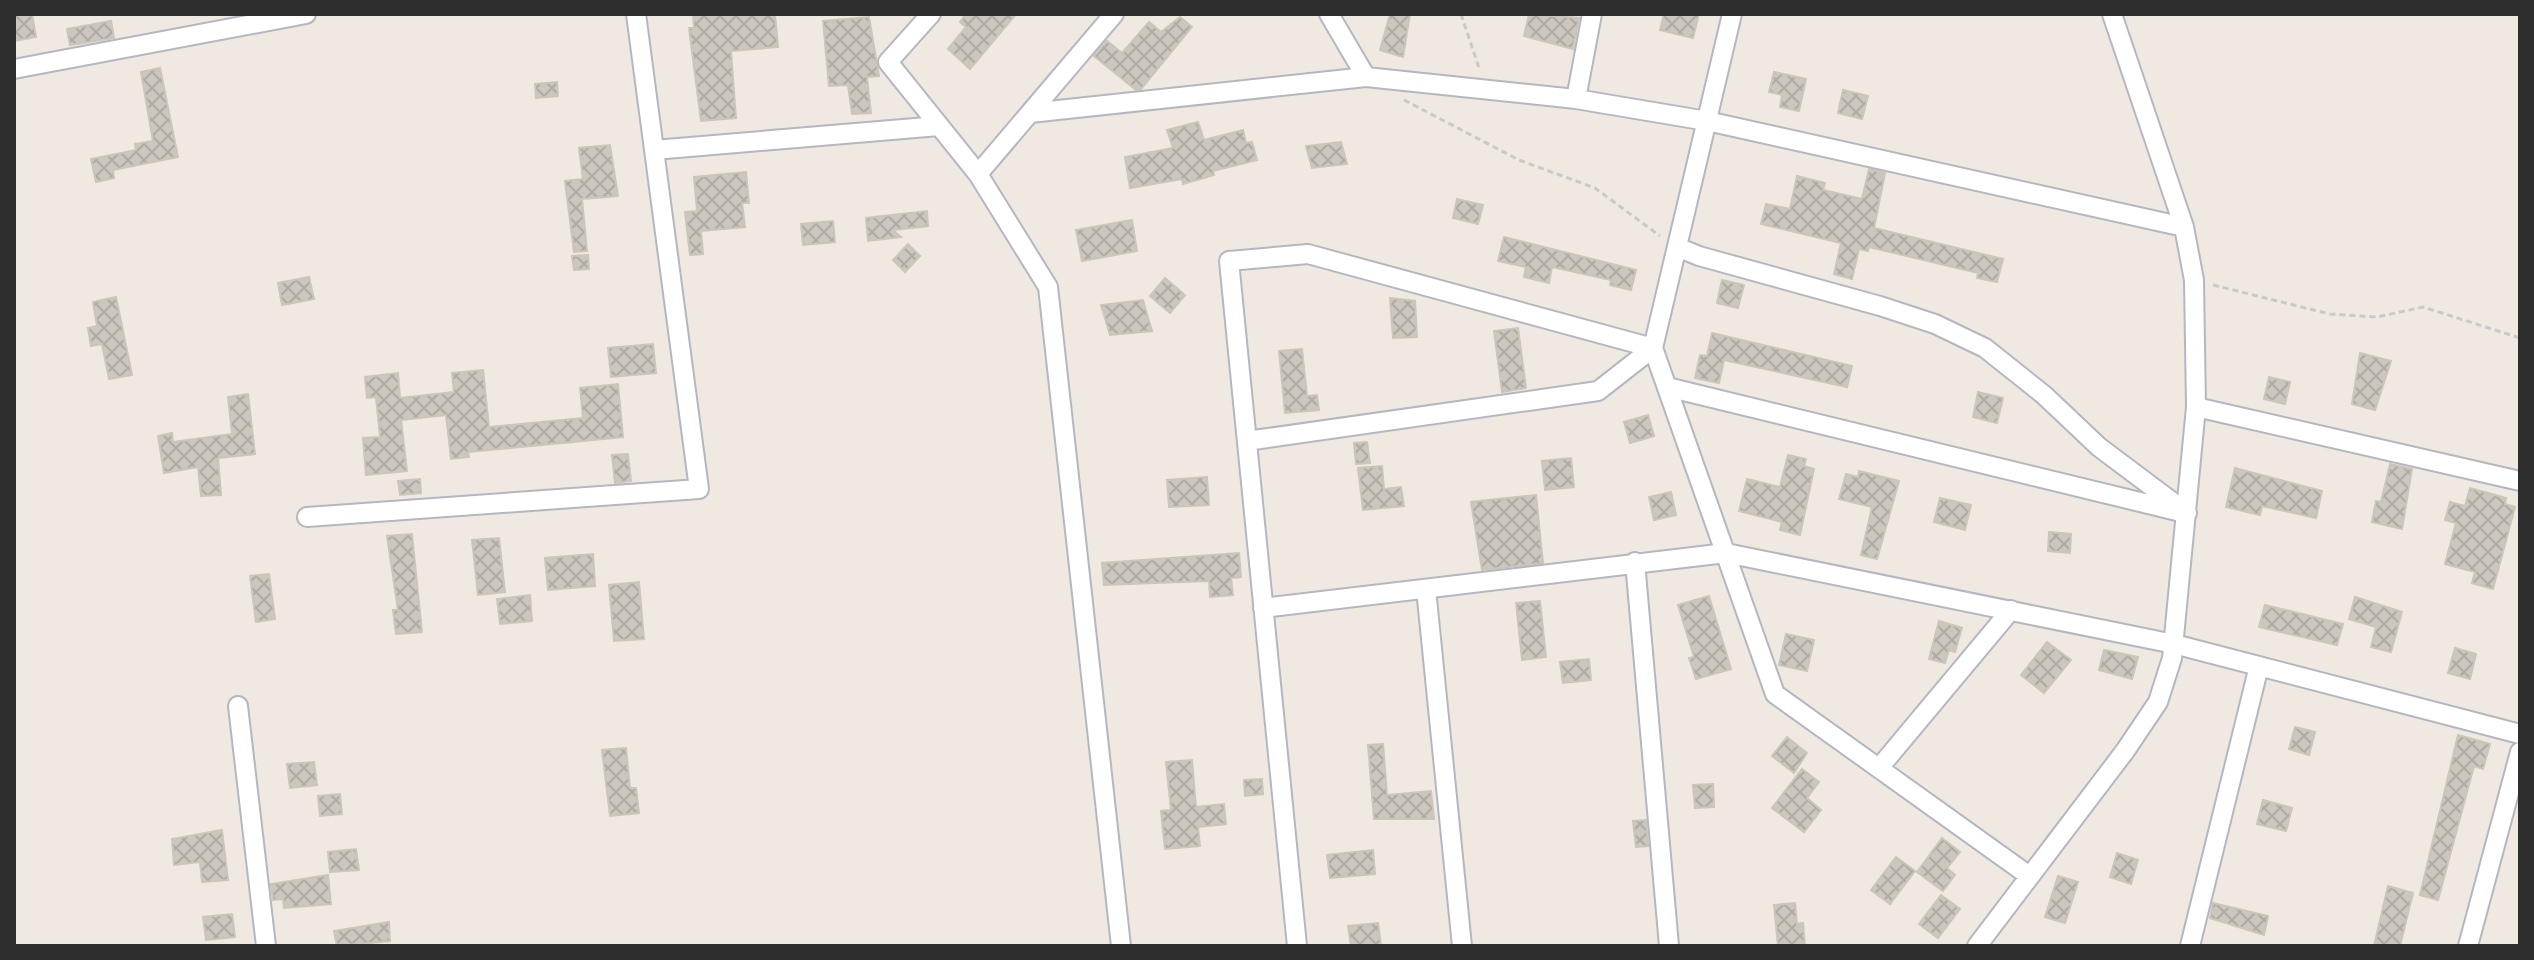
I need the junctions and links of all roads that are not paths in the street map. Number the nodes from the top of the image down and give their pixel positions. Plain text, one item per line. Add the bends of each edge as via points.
1 (306, 14) edge
2 (636, 14) edge
3 (931, 14) edge
4 (1114, 14) edge
5 (1329, 14) edge
6 (1592, 14) edge
7 (1732, 14) edge
8 (2112, 14) edge
9 (14, 69) edge
10 (1366, 77) junction
11 (1576, 99) junction
12 (1030, 113) junction
13 (1707, 121) junction
14 (939, 126) junction
15 (654, 150) junction
16 (978, 174) junction
17 (2184, 227) junction
18 (1677, 247) junction
19 (1653, 348) junction
20 (1667, 387) junction
21 (2196, 407) junction
22 (1247, 441) junction
23 (2520, 481) edge
24 (2187, 513) junction
25 (307, 517) dead end
26 (1726, 553) junction
27 (1635, 562) junction
28 (1426, 589) junction
29 (1263, 608) junction
30 (2011, 610) junction
31 (2174, 644) junction
32 (2259, 666) junction
33 (238, 706) dead end
34 (2520, 734) edge
35 (2520, 752) edge
36 (1879, 768) junction
37 (2028, 875) junction
38 (266, 946) edge
39 (1121, 946) edge
40 (1297, 946) edge
41 (1462, 946) edge
42 (1669, 946) edge
43 (1977, 946) edge
44 (2190, 946) edge
45 (2468, 946) edge

1 - 9 street
2 - 15 street
3 - 14 street via 888,62
4 - 12 street
5 - 10 street
6 - 11 street
7 - 13 street
8 - 17 street
10 - 11 street
10 - 12 street
11 - 13 street
12 - 16 street
13 - 17 street
13 - 18 street
14 - 15 street
14 - 16 street
15 - 25 street via 699,489
16 - 39 street via 1048,287
17 - 21 street via 2194,280
18 - 19 street
18 - 24 street via 1935,324 1985,348 2099,447
19 - 20 street
19 - 22 street via 1598,391
19 - 22 street via 1308,254 1229,261
20 - 24 street
20 - 26 street
21 - 23 street
21 - 24 street
22 - 29 street
24 - 31 street
26 - 27 street
26 - 30 street
26 - 36 street via 1775,694
27 - 28 street
27 - 42 street
28 - 29 street
28 - 41 street
29 - 40 street
30 - 31 street
30 - 36 street
31 - 32 street
31 - 37 street via 2158,702
32 - 34 street
32 - 44 street
33 - 38 street
35 - 45 street
36 - 37 street
37 - 43 street

